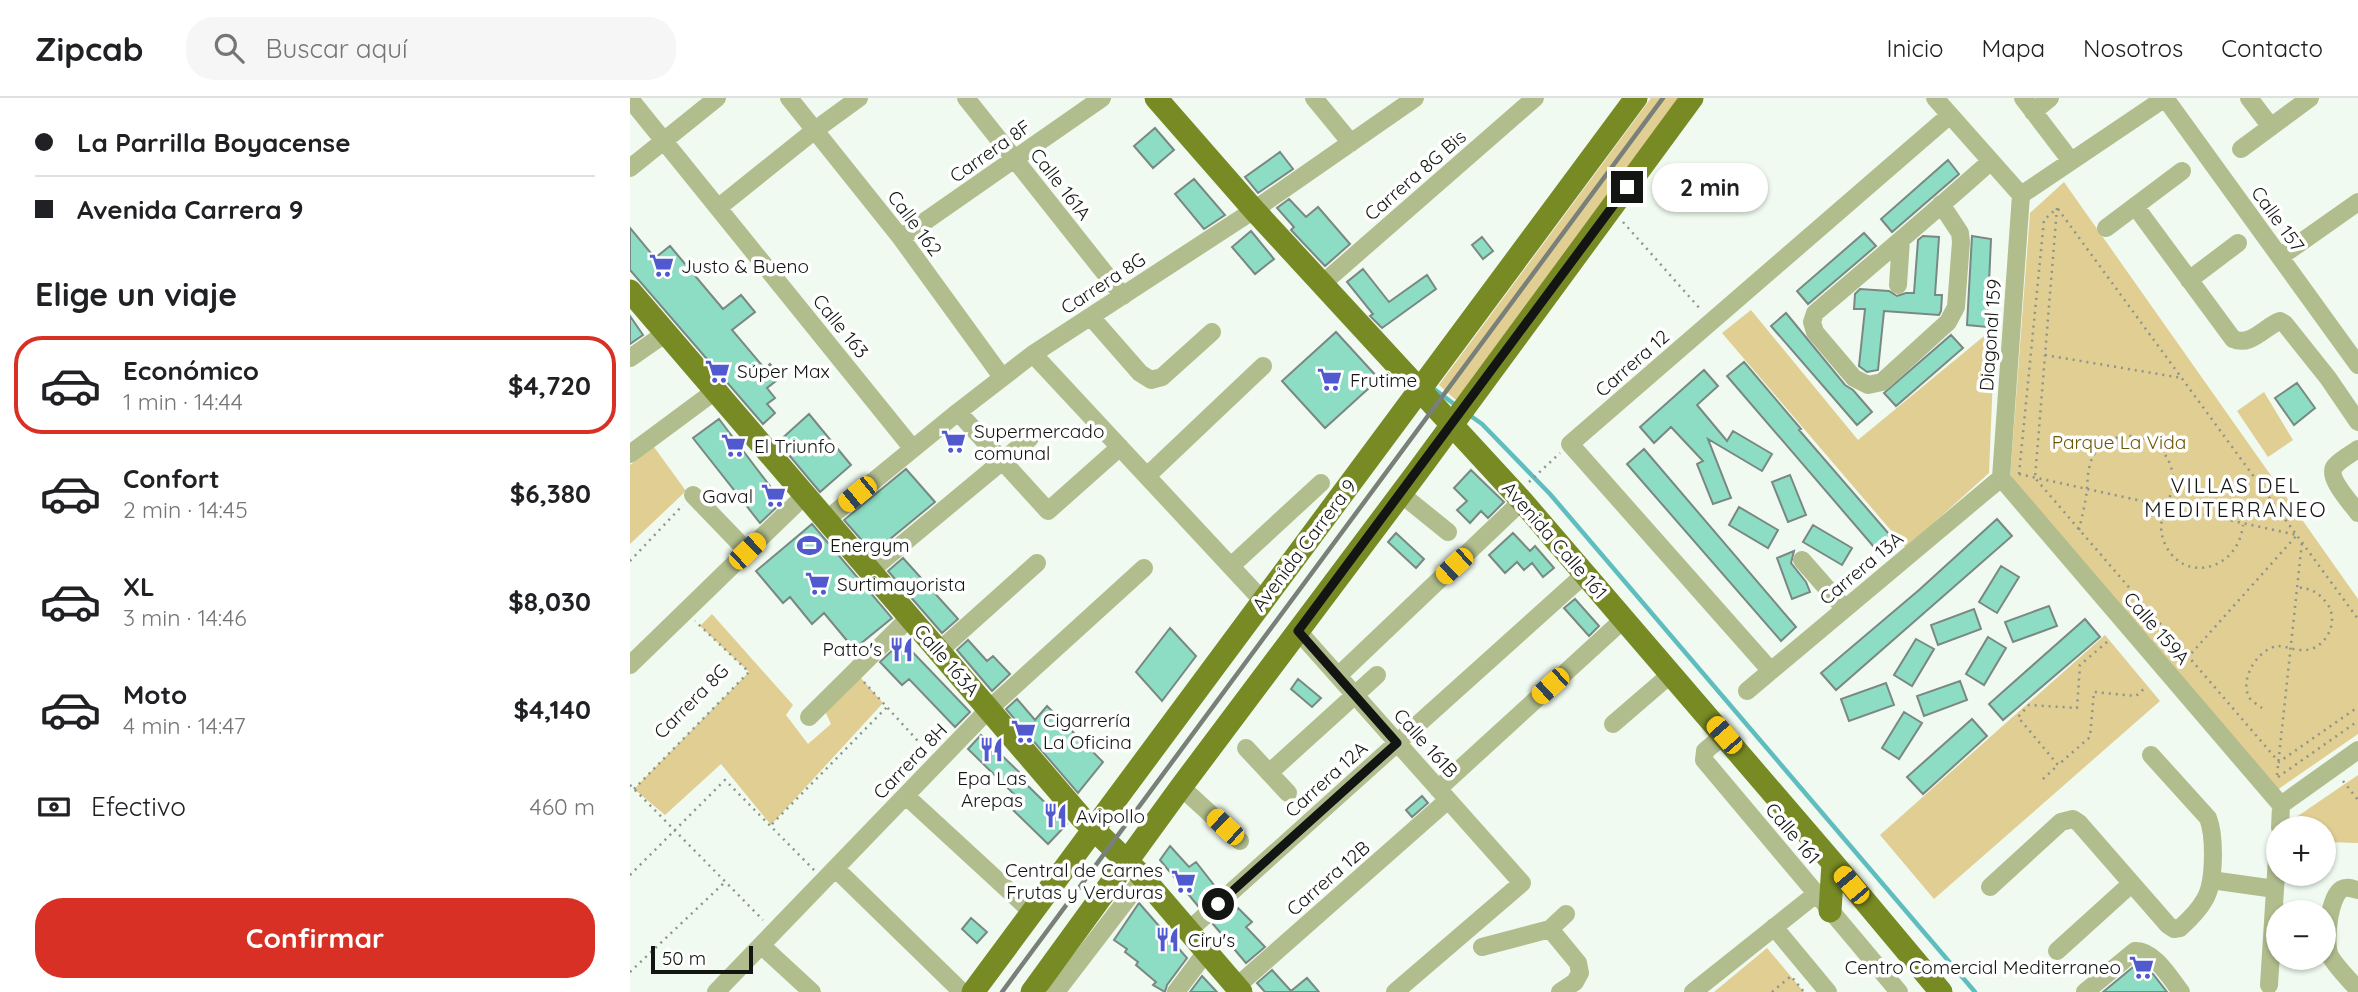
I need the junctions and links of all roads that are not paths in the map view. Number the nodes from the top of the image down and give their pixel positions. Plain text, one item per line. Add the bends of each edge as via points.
1 (717, 98) edge
2 (789, 98) edge
3 (859, 98) edge
4 (966, 98) edge
5 (1102, 98) edge
6 (1156, 98) edge
7 (1314, 98) edge
8 (1415, 98) edge
9 (1535, 98) edge
10 (1636, 98) edge
11 (1692, 98) edge
12 (1935, 98) edge
13 (2050, 98) edge
14 (2165, 98) edge
15 (2249, 98) edge
16 (2310, 98) edge
17 (630, 99) edge
18 (2028, 105) edge
19 (1950, 115) junction
20 (2271, 127) junction
21 (815, 130) junction
22 (663, 140) junction
23 (1350, 144) junction
24 (2241, 149) dead end
25 (2066, 155) junction
26 (1015, 159) junction
27 (1991, 161) junction
28 (630, 168) edge
29 (2182, 171) dead end
30 (2021, 195) junction
31 (2358, 202) edge
32 (1941, 204) junction
33 (2136, 206) junction
34 (719, 207) junction
35 (1254, 210) junction
36 (2106, 228) dead end
37 (901, 238) junction
38 (1901, 240) junction
39 (2238, 243) dead end
40 (2280, 257) junction
41 (2189, 280) junction
42 (1322, 284) junction
43 (1898, 285) dead end
44 (630, 291) edge
45 (1123, 296) junction
46 (1091, 317) junction
47 (1212, 332) dead end
48 (666, 333) junction
49 (1033, 354) junction
50 (630, 358) edge
51 (2357, 361) edge
52 (1263, 366) dead end
53 (1002, 377) junction
54 (2328, 379) junction
55 (1420, 390) junction
56 (715, 391) junction
57 (958, 412) junction
58 (2358, 422) edge
59 (1452, 425) junction
60 (1030, 438) dead end
61 (1120, 447) junction
62 (913, 449) junction
63 (2358, 449) edge
64 (630, 454) edge
65 (1002, 460) junction
66 (1147, 476) junction
67 (2001, 478) junction
68 (1321, 483) dead end
69 (1401, 494) junction
70 (693, 495) road end
71 (805, 495) junction
72 (1519, 498) junction
73 (2358, 513) edge
74 (826, 520) junction
75 (1448, 532) dead end
76 (747, 551) junction
77 (1802, 560) dead end
78 (1037, 563) dead end
79 (1231, 566) junction
80 (1144, 568) dead end
81 (870, 570) junction
82 (1585, 574) junction
83 (1262, 600) junction
84 (1845, 609) junction
85 (909, 617) junction
86 (1624, 619) junction
87 (1298, 631) junction
88 (939, 651) junction
89 (630, 665) edge
90 (1771, 671) junction
91 (1671, 674) junction
92 (1377, 675) dead end
93 (1338, 676) junction
94 (1747, 691) dead end
95 (1355, 695) junction
96 (989, 709) junction
97 (810, 718) dead end
98 (1613, 724) dead end
99 (1724, 735) junction
100 (1397, 743) junction
101 (1246, 748) dead end
102 (2358, 750) edge
103 (2151, 754) dead end
104 (1269, 773) junction
105 (1181, 787) junction
106 (1289, 793) dead end
107 (1443, 794) junction
108 (906, 796) junction
109 (2281, 805) junction
110 (2281, 816) edge
111 (1094, 830) junction
112 (1240, 841) dead end
113 (1126, 861) junction
114 (1833, 863) junction
115 (830, 874) junction
116 (2211, 880) junction
117 (1147, 883) junction
118 (2132, 884) junction
119 (2275, 886) edge
120 (1990, 887) dead end
121 (2275, 889) junction
122 (2358, 890) edge
123 (1823, 902) junction
124 (1032, 912) junction
125 (1566, 914) dead end
126 (1774, 927) junction
127 (1550, 929) junction
128 (1188, 931) junction
129 (768, 938) junction
130 (1482, 947) dead end
131 (1206, 951) junction
132 (2057, 951) dead end
133 (2356, 984) edge
134 (1238, 989) edge
135 (2268, 990) edge
136 (716, 992) edge
137 (812, 992) edge
138 (962, 992) edge
139 (973, 992) edge
140 (1032, 992) edge
141 (1056, 992) edge
142 (1176, 992) edge
143 (1395, 992) edge
144 (1560, 992) edge
145 (1693, 992) edge
146 (1828, 992) edge
147 (1899, 992) edge
148 (1941, 992) edge
149 (2085, 992) edge
150 (2181, 992) edge

1 - 22 street
2 - 21 street, Calle 162
3 - 21 street
4 - 26 street, Calle 161A
5 - 26 street, Carrera 8F
6 - 35 main road, Avenida Calle 161
7 - 23 street
8 - 23 street, Carrera 8G
9 - 42 street, Carrera 8G Bis
10 - 55 main road, Avenida Carrera 9
11 - 59 main road
12 - 19 street
13 - 18 street
14 - 25 street
14 - 40 street, Calle 157
15 - 20 street
16 - 20 street
17 - 22 street, Calle 163
18 - 25 street
19 - 27 street
19 - 90 street, Carrera 12 via 1570,444
20 - 24 street
21 - 34 street
21 - 37 street, Calle 162
22 - 28 street
22 - 34 street, Calle 163
23 - 35 street, Carrera 8G
25 - 30 street
26 - 37 street, Carrera 8F
26 - 45 street, Calle 161A
27 - 30 street
27 - 32 street
29 - 33 street
30 - 67 street, Diagonal 159
31 - 40 street
32 - 38 street
32 - 38 street via 1960,233 1956,307 1948,322 1882,382 1868,385 1854,378 1815,332 1812,322 1815,313
33 - 36 street
33 - 41 street
34 - 62 street, Calle 163
35 - 42 main road, Avenida Calle 161
35 - 45 street, Carrera 8G
37 - 53 street, Calle 162
38 - 43 street
39 - 41 street
40 - 51 street, Calle 157
41 - 54 street via 2233,339 2248,341 2280,321
42 - 55 main road, Avenida Calle 161
44 - 48 main road, Calle 163A
45 - 46 street, Carrera 8G
46 - 47 street via 1151,380 1162,377
46 - 49 street, Carrera 8G
48 - 50 street
48 - 56 main road, Calle 163A
49 - 53 street, Carrera 8G
49 - 61 street
51 - 54 street
52 - 66 street
53 - 57 street, Carrera 8G
54 - 58 street
55 - 59 main road, Avenida Calle 161
55 - 83 main road, Avenida Carrera 9
56 - 64 street
56 - 71 main road, Calle 163A
57 - 62 street, Carrera 8G
57 - 65 street
59 - 69 main road
59 - 72 main road, Avenida Calle 161
60 - 65 street
61 - 65 street via 1048,511
61 - 66 street
62 - 74 street, Carrera 8G
63 - 73 street via 2332,473
65 - 81 street
66 - 79 street
67 - 84 street, Carrera 13A
67 - 109 street, Calle 159A
68 - 79 street
69 - 75 street
69 - 87 main road
70 - 76 street
71 - 74 main road, Calle 163A
71 - 76 street
72 - 82 main road, Avenida Calle 161
72 - 93 street
74 - 81 main road, Calle 163A
76 - 89 street
77 - 84 street
78 - 88 street
79 - 83 street
80 - 96 street, Carrera 8H
81 - 85 main road, Calle 163A
82 - 86 main road, Avenida Calle 161
82 - 100 street, Carrera 12A
83 - 111 main road, Avenida Carrera 9
84 - 90 street, Carrera 13A
85 - 88 main road, Calle 163A
85 - 97 street
86 - 91 main road, Avenida Calle 161
86 - 107 street, Carrera 12B
87 - 93 street, Calle 161B
87 - 105 main road
88 - 96 main road, Calle 163A
90 - 94 street, Carrera 13A
91 - 98 street
91 - 99 main road, Avenida Calle 161
92 - 95 street
93 - 95 street, Calle 161B
95 - 100 street, Calle 161B
95 - 104 street
96 - 108 street, Carrera 8H
96 - 111 main road, Calle 163A
99 - 114 main road, Avenida Calle 161
99 - 123 street, Calle 161 via 1705,751 1704,760
100 - 107 street, Calle 161B
100 - 128 street, Carrera 12A
101 - 104 street
102 - 109 street
103 - 116 street via 2208,818 2213,830
104 - 106 street
105 - 112 street
105 - 113 main road
107 - 134 street, Carrera 12B
107 - 143 street, Calle 161B via 1522,883
108 - 115 street, Carrera 8H
108 - 124 street
109 - 110 street
111 - 113 main road, Calle 163A
111 - 124 main road, Avenida Carrera 9
113 - 117 main road, Calle 163A
113 - 140 main road
114 - 123 main road
114 - 148 main road, Avenida Calle 161
115 - 129 street, Carrera 8H
115 - 138 street
116 - 118 street via 2205,901 2174,929
116 - 121 street
117 - 128 main road, Calle 163A
117 - 141 street via 1138,886
118 - 120 street via 2073,819 2061,822
118 - 132 street
119 - 121 street
121 - 135 street
122 - 133 street via 2342,889 2334,897 2328,949
123 - 126 street
123 - 147 street, Calle 161
124 - 139 main road, Avenida Carrera 9
125 - 127 street
126 - 145 street
126 - 146 street
127 - 130 street
127 - 144 street via 1578,963 1580,973
128 - 131 main road, Calle 163A
129 - 136 street, Carrera 8H
129 - 137 street
131 - 134 main road, Calle 163A
131 - 142 street
149 - 150 street via 2135,951 2143,950

